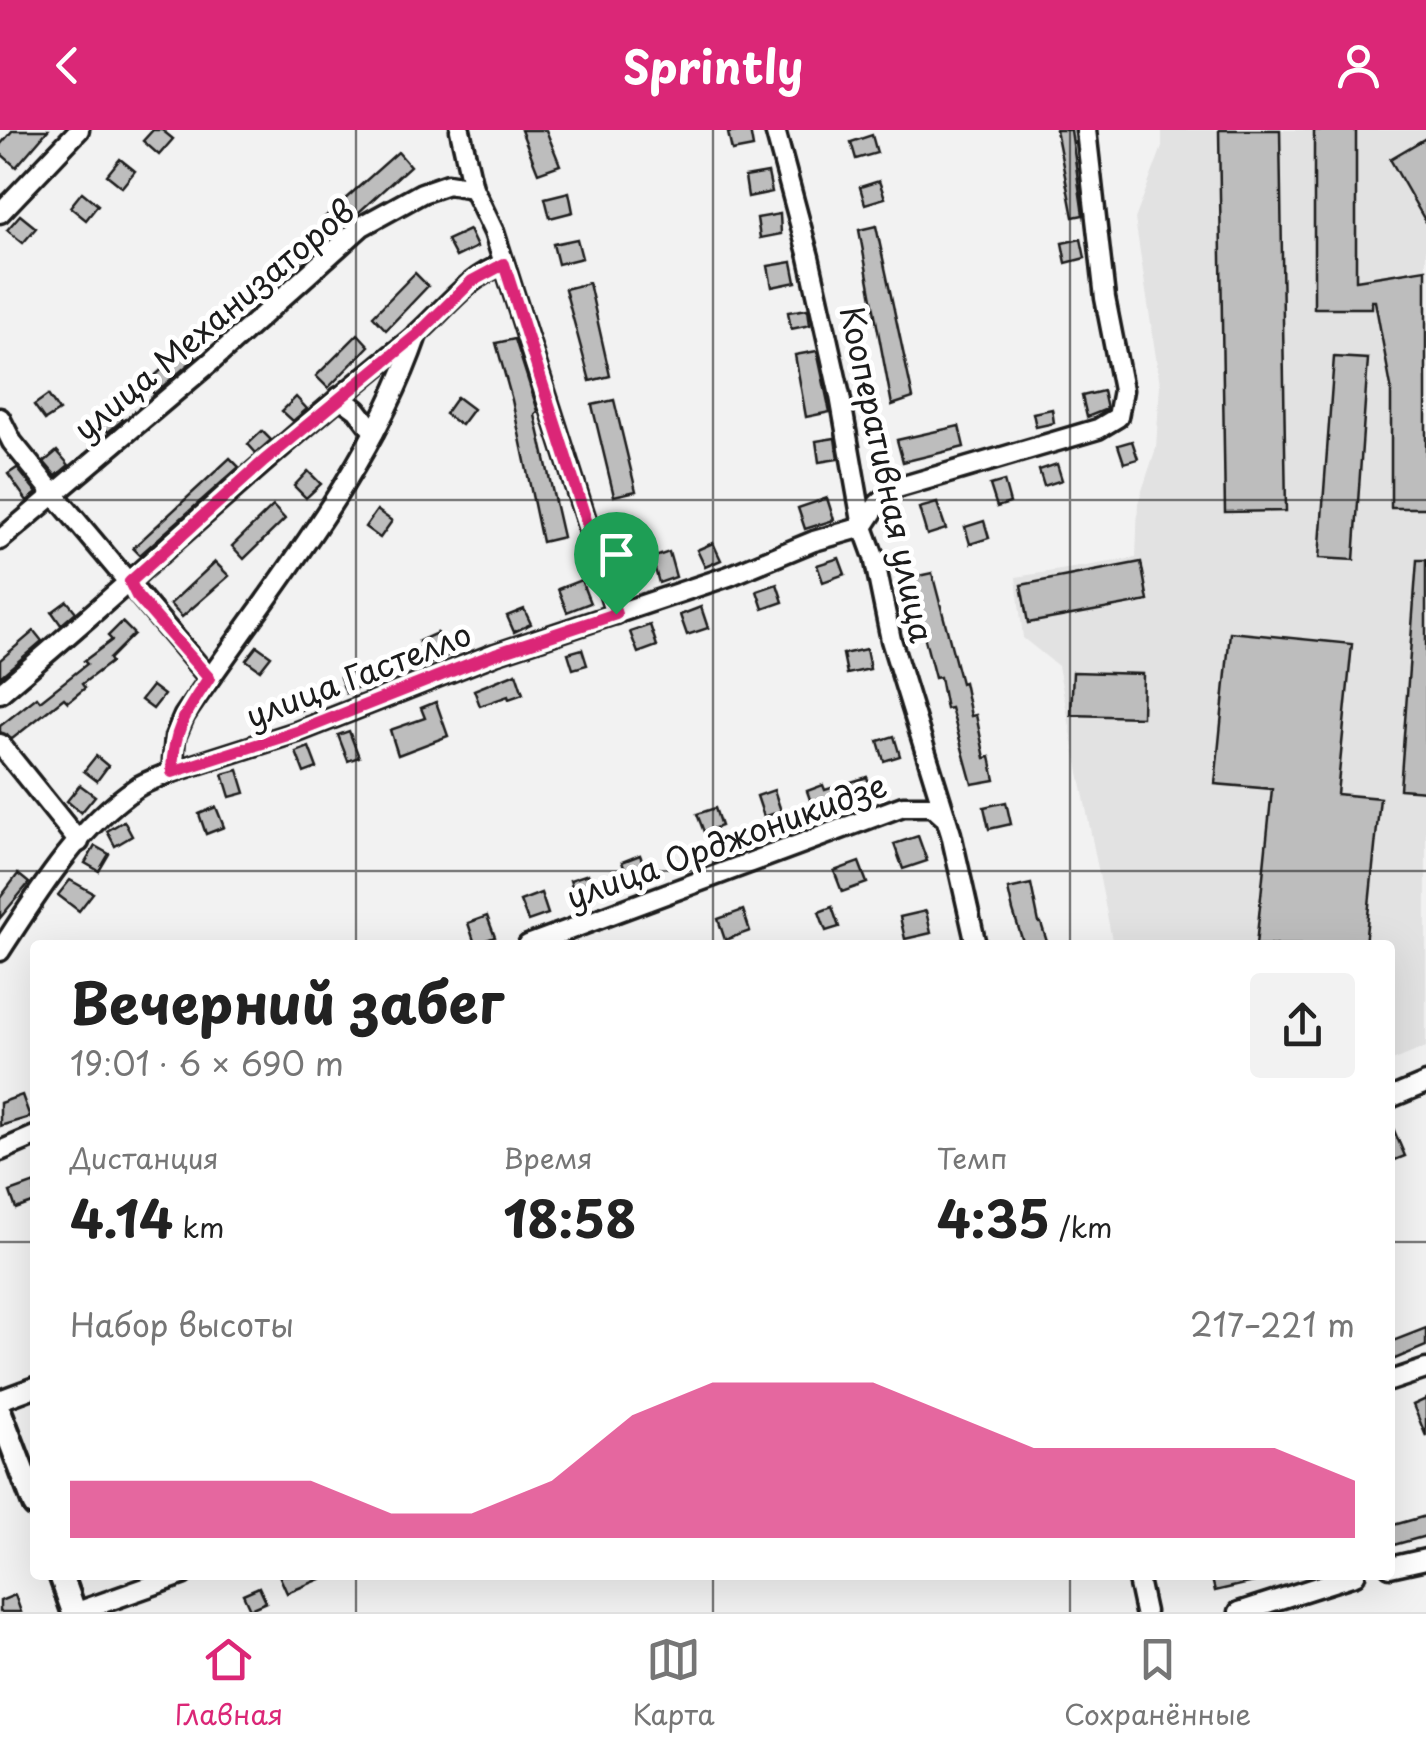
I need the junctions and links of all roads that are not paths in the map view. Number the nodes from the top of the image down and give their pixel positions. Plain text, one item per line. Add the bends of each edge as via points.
1 (79, 130) edge
2 (460, 130) edge
3 (775, 130) edge
4 (1086, 130) edge
5 (473, 188) junction
6 (0, 213) edge
7 (504, 264) junction
8 (417, 335) junction
9 (339, 397) junction
10 (0, 418) edge
11 (374, 432) junction
12 (54, 494) junction
13 (862, 528) junction
14 (0, 540) edge
15 (130, 582) junction
16 (616, 614) junction
17 (209, 678) junction
18 (0, 693) edge
19 (0, 744) edge
20 (172, 772) junction
21 (943, 816) junction
22 (80, 842) junction
23 (541, 940) edge
24 (975, 940) edge
25 (0, 951) edge
26 (1426, 1084) edge
27 (1395, 1096) edge
28 (30, 1138) edge
29 (0, 1151) edge
30 (1426, 1370) edge
31 (1395, 1379) edge
32 (30, 1389) edge
33 (0, 1400) edge
34 (0, 1414) edge
35 (5, 1440) edge
36 (30, 1494) edge
37 (1426, 1559) edge
38 (1395, 1566) edge
39 (63, 1580) edge
40 (168, 1580) edge
41 (1138, 1580) edge
42 (1339, 1580) edge
43 (76, 1612) edge
44 (1146, 1612) edge
45 (1239, 1612) edge

1 - 6 street
2 - 5 street
3 - 13 street, Кооперативная улица via 840,396
4 - 13 street via 1123,390 1118,417 1098,429 897,488
5 - 7 street
5 - 12 street, улица Механизаторов via 448,184 422,192 362,226
7 - 8 street via 472,281
7 - 16 street
8 - 9 street
8 - 11 street
9 - 11 street
9 - 15 street
10 - 12 street
11 - 17 street
12 - 14 street, улица Механизаторов
12 - 15 street
13 - 16 street, улица Гастелло
13 - 21 street, Кооперативная улица
15 - 17 street
15 - 18 street
16 - 20 street, улица Гастелло
17 - 20 street via 175,736
19 - 22 street
20 - 22 street, улица Гастелло via 137,787
21 - 23 street, улица Орджоникидзе via 932,806 903,806
21 - 24 street, Кооперативная улица
22 - 25 street, улица Гастелло
26 - 27 street
28 - 29 street
30 - 31 street
32 - 33 street
34 - 35 main road
35 - 36 main road
37 - 38 street
39 - 43 main road
40 - 43 street
41 - 44 street
42 - 45 street

